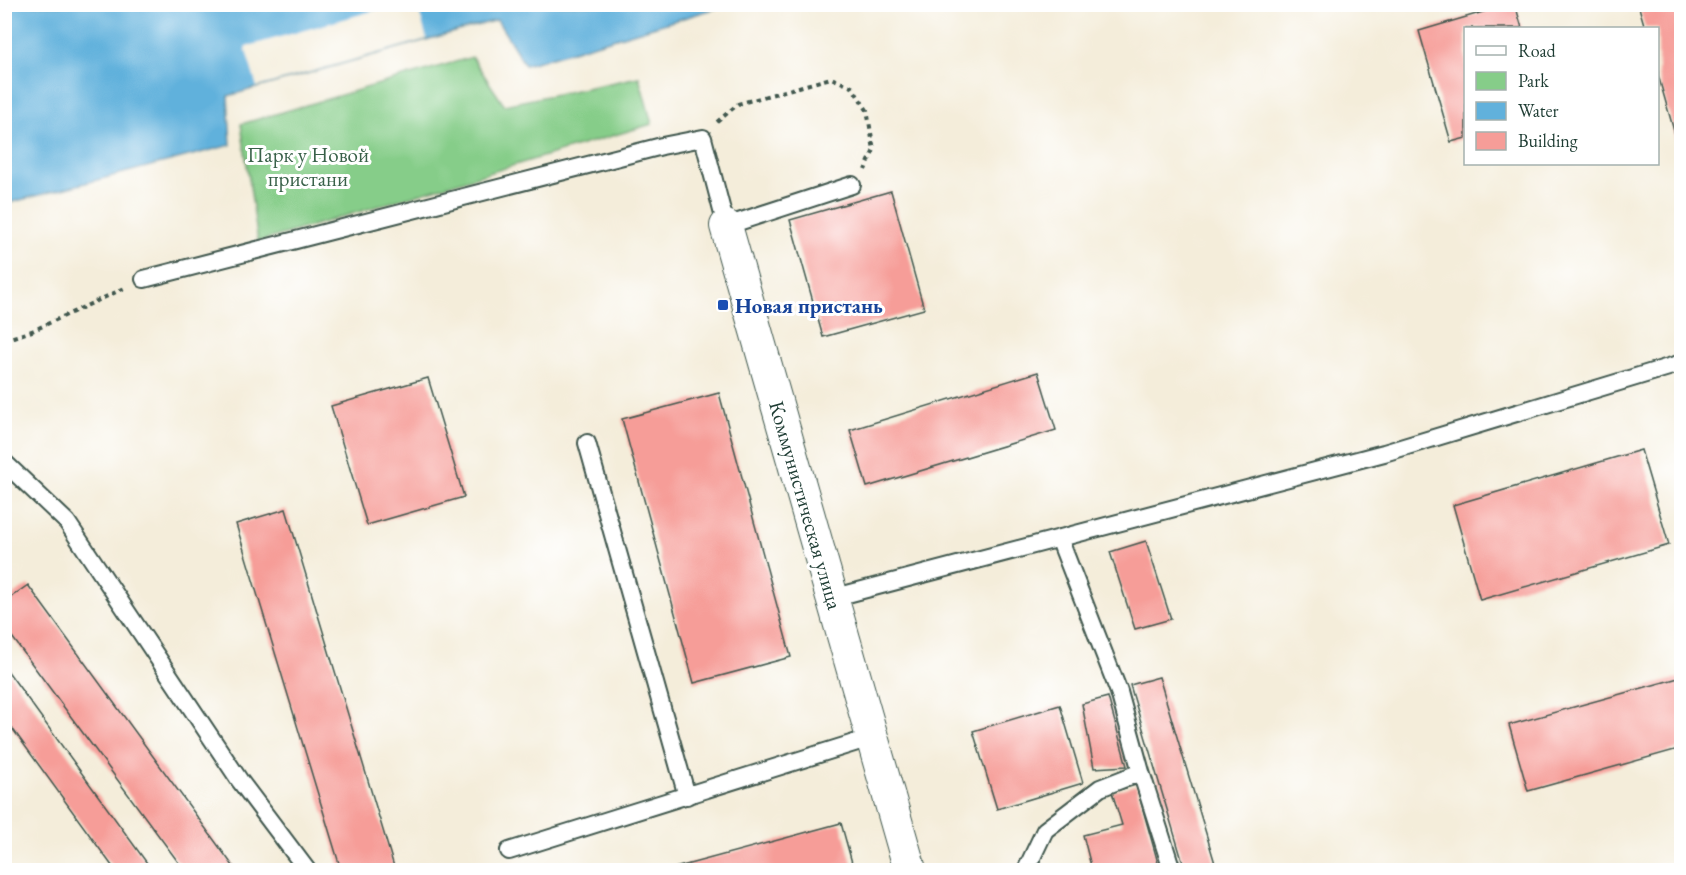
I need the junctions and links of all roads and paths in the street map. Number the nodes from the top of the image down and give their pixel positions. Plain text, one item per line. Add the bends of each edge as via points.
1 (702, 138) junction
2 (852, 185) joint
3 (726, 226) junction
4 (144, 279) joint
5 (4, 340) edge
6 (1682, 363) edge
7 (587, 443) dead end
8 (4, 462) edge
9 (1059, 538) junction
10 (832, 598) junction
11 (870, 738) junction
12 (1141, 772) junction
13 (687, 796) junction
14 (509, 850) dead end
15 (307, 870) edge
16 (910, 870) edge
17 (1026, 870) edge
18 (1172, 870) edge

1 - 2 path via 738,104 831,78 852,87 867,110 874,150 868,168
1 - 3 lane, Коммунистическая улица
1 - 4 lane
2 - 3 lane
3 - 10 street, Коммунистическая улица
4 - 5 path
6 - 9 lane via 1384,453
7 - 13 lane
8 - 15 lane via 67,522 240,781
9 - 10 lane
9 - 12 lane via 1119,692
10 - 11 street, Коммунистическая улица
11 - 13 lane
11 - 16 street, Коммунистическая улица
12 - 17 lane via 1100,788 1045,830
12 - 18 lane
13 - 14 lane

